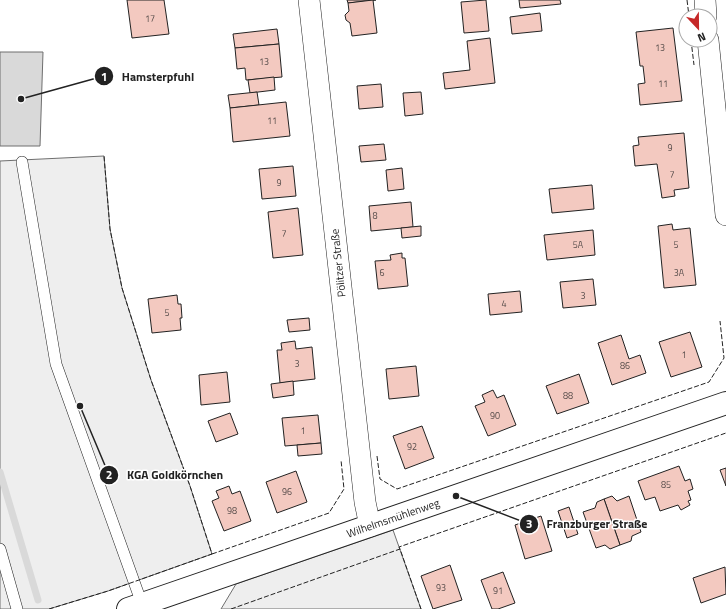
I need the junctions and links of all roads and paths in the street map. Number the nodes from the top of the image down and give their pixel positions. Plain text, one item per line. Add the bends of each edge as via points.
1 (309, 0) edge
2 (709, 48) edge
3 (22, 162) dead end
4 (726, 215) edge
5 (726, 403) edge
6 (370, 526) junction
7 (0, 549) edge
8 (135, 607) edge
9 (17, 609) edge

1 - 6 street, Pölitzer Straße via 364,502
2 - 4 street
3 - 8 lane via 56,364
5 - 6 street, Wilhelmsmühlenweg
6 - 8 street, Wilhelmsmühlenweg
7 - 9 lane

